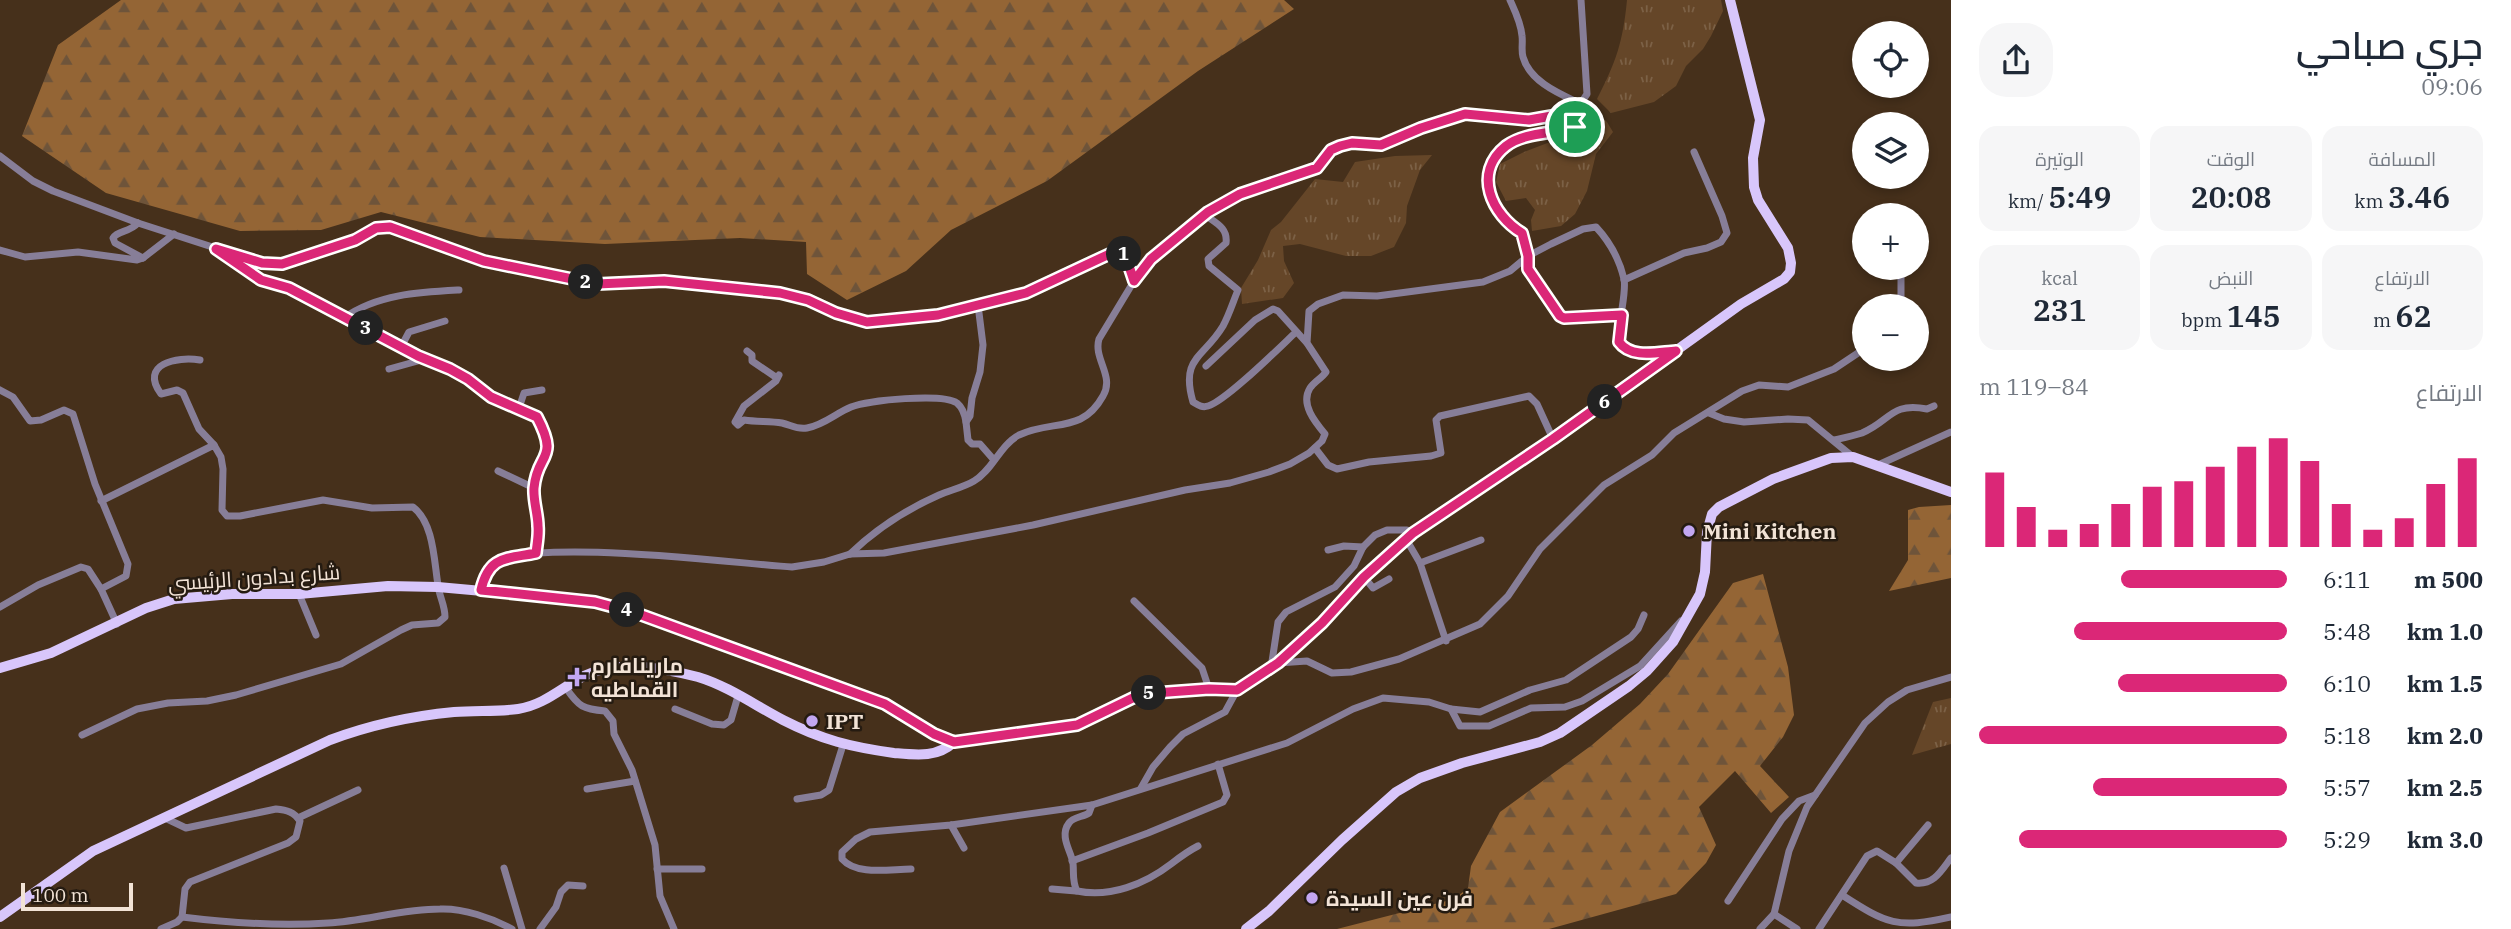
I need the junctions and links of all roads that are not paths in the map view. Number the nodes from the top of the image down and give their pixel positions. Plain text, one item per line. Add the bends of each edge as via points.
1 (1510, 0) edge
2 (1581, 0) edge
3 (1730, 0) edge
4 (1581, 104) junction
5 (1695, 152) dead end
6 (0, 156) edge
7 (1205, 215) junction
8 (138, 223) junction
9 (174, 234) junction
10 (216, 249) junction
11 (0, 250) edge
12 (1528, 256) junction
13 (143, 258) junction
14 (1624, 280) junction
15 (1134, 281) junction
16 (459, 290) dead end
17 (978, 305) junction
18 (1622, 315) junction
19 (344, 318) junction
20 (445, 321) dead end
21 (1296, 332) junction
22 (1307, 343) junction
23 (401, 347) junction
24 (747, 351) dead end
25 (1676, 351) junction
26 (1852, 357) edge
27 (425, 359) junction
28 (200, 360) dead end
29 (1206, 366) dead end
30 (389, 369) dead end
31 (0, 390) edge
32 (542, 390) dead end
33 (1934, 406) dead end
34 (519, 408) junction
35 (1709, 412) junction
36 (966, 422) junction
37 (1951, 432) edge
38 (1553, 439) junction
39 (1834, 440) junction
40 (215, 445) junction
41 (1315, 448) junction
42 (1853, 457) junction
43 (993, 460) junction
44 (1878, 465) junction
45 (498, 471) dead end
46 (534, 488) junction
47 (1951, 492) edge
48 (101, 501) junction
49 (1410, 536) junction
50 (1481, 540) dead end
51 (1363, 547) junction
52 (1328, 550) dead end
53 (536, 553) junction
54 (850, 554) junction
55 (1420, 564) junction
56 (1364, 577) junction
57 (1388, 579) dead end
58 (438, 587) junction
59 (101, 589) junction
60 (481, 590) junction
61 (299, 594) junction
62 (1134, 601) dead end
63 (0, 607) edge
64 (1689, 614) junction
65 (1644, 615) dead end
66 (117, 624) junction
67 (316, 635) dead end
68 (1446, 641) junction
69 (1274, 666) junction
70 (0, 668) edge
71 (1951, 677) edge
72 (566, 688) junction
73 (1209, 689) junction
74 (1237, 690) junction
75 (738, 696) junction
76 (675, 709) dead end
77 (1451, 709) junction
78 (82, 735) dead end
79 (954, 742) junction
80 (843, 745) junction
81 (1217, 764) junction
82 (635, 781) junction
83 (1141, 788) junction
84 (587, 789) dead end
85 (358, 790) dead end
86 (1815, 794) junction
87 (797, 799) dead end
88 (1092, 805) junction
89 (165, 818) junction
90 (298, 818) junction
91 (951, 825) junction
92 (1928, 825) dead end
93 (1198, 846) dead end
94 (964, 848) dead end
95 (1951, 858) edge
96 (1073, 861) junction
97 (1896, 863) junction
98 (504, 868) dead end
99 (657, 869) junction
100 (702, 869) dead end
101 (911, 869) dead end
102 (583, 886) dead end
103 (1052, 889) dead end
104 (1077, 891) junction
105 (1842, 895) junction
106 (1728, 901) dead end
107 (1774, 914) junction
108 (0, 916) edge
109 (183, 917) junction
110 (1951, 917) edge
111 (161, 929) edge
112 (512, 929) edge
113 (522, 929) edge
114 (540, 929) edge
115 (674, 929) edge
116 (1246, 929) edge
117 (1760, 929) edge
118 (1797, 929) edge
119 (1819, 929) edge

1 - 4 street via 1525,62 1541,82
2 - 4 street via 1587,94
3 - 25 main road via 1760,120 1754,187 1788,248 1790,272
4 - 7 street via 1574,111 1529,120 1465,114 1381,145 1340,146 1317,168 1240,194
4 - 12 street via 1575,127 1521,139 1506,146 1494,160 1488,183 1492,202 1508,224 1522,233
5 - 14 street via 1727,233 1721,242
6 - 8 street via 53,191
7 - 15 street via 1151,259
7 - 21 street via 1227,234 1226,243 1208,259 1209,266 1238,290 1223,326 1189,367 1193,402 1209,406
8 - 9 street
8 - 13 street via 113,238
9 - 10 street
9 - 13 street
10 - 17 street via 282,264 355,240 376,228 390,227 484,261 597,284 664,281 780,293 867,322 938,315
10 - 19 street via 261,280 289,288
11 - 13 street via 32,257 70,252
12 - 14 street via 1596,227 1611,244
12 - 18 street via 1528,269 1560,316
12 - 22 street via 1510,271 1483,282 1330,299 1309,310
14 - 18 street
15 - 17 street via 1125,254 1116,251 1026,293
15 - 43 street via 1097,344 1107,386 1089,416 1018,436
16 - 19 street via 401,295
17 - 36 street via 983,345
18 - 25 street via 1619,342 1624,350
19 - 23 street
20 - 23 street via 409,332
21 - 22 street
21 - 29 street via 1278,311 1266,311
22 - 41 street via 1326,372 1307,396 1310,413 1325,434
23 - 27 street
24 - 36 street via 752,361 778,377 744,406 735,422 738,425 744,420 805,429 847,408 915,398 948,399 962,409
25 - 38 main road
26 - 35 street via 1788,387 1759,385 1742,391
27 - 30 street
27 - 34 street
28 - 40 street via 165,362 155,380 161,394 183,393 199,429
31 - 48 street via 13,397 30,421 64,410 73,414
32 - 34 street via 524,393
33 - 39 street via 1927,410 1910,406 1862,433
34 - 46 street via 537,417 548,441
35 - 39 street via 1744,422 1808,420
35 - 68 street via 1604,485 1540,549 1488,617
36 - 43 street via 968,440 980,444
37 - 44 street
38 - 41 street via 1529,396 1440,416 1435,428 1441,453 1431,456 1337,469
38 - 49 main road
39 - 42 street
40 - 48 street
40 - 58 street via 221,457 222,510 227,516 323,500 416,509 433,547
41 - 54 street via 1290,464 1230,483 884,553
42 - 44 main road
42 - 64 main road via 1807,466 1719,507 1707,532 1700,594
43 - 54 street via 974,481 892,519
44 - 47 main road
45 - 46 street
46 - 53 street via 539,530
48 - 59 street via 128,564 126,576
49 - 51 street via 1407,530 1387,530
49 - 55 street
49 - 56 main road
50 - 55 street
51 - 52 street
51 - 69 street via 1354,566 1335,587 1286,612 1278,622
53 - 54 street via 593,552 792,567
53 - 60 street via 495,563
55 - 68 street
56 - 57 street via 1373,588
56 - 69 main road
58 - 60 main road, شارع بدادون الرئيسي
58 - 61 main road, شارع بدادون الرئيسي via 388,586
58 - 78 street via 445,612 442,620 412,625 341,664 236,695 136,709
59 - 63 street via 88,569 81,567
59 - 66 street
60 - 79 main road, شارع بدادون الرئيسي via 595,602 636,613 885,704
61 - 66 main road, شارع بدادون الرئيسي via 174,599
61 - 67 street
62 - 73 street via 1202,668
64 - 77 street via 1640,666 1582,701 1531,708 1477,727 1460,726
64 - 116 main road via 1673,642 1647,671 1580,721 1540,742 1462,763 1396,792
65 - 77 street via 1631,636 1566,680 1480,712
66 - 70 main road, شارع بدادون الرئيسي via 51,653
68 - 69 street via 1351,672 1332,673 1307,661
69 - 74 main road
71 - 86 street via 1907,690 1882,706
72 - 75 main road via 596,670 628,667 696,677
72 - 82 street via 581,707 610,714
72 - 89 main road via 534,706 427,715 356,730
73 - 74 main road
73 - 79 main road via 1141,694 1077,725
74 - 83 street via 1225,712 1183,734 1170,747
75 - 76 street via 731,720 724,725
75 - 80 main road
77 - 81 street via 1383,698 1287,744
79 - 80 main road via 935,754
80 - 87 street via 829,790
81 - 83 street
81 - 96 street via 1227,795 1223,802
82 - 84 street
82 - 99 street via 655,845
83 - 88 street
85 - 90 street
86 - 106 street via 1799,801 1782,819
86 - 107 street via 1789,851
88 - 91 street
88 - 96 street via 1089,813 1067,828 1065,839
89 - 90 street via 186,828 276,809 288,810
89 - 108 main road via 93,851
90 - 109 street via 299,831 288,843 190,882 185,888
91 - 94 street
91 - 101 street via 870,832 842,852 842,859 853,867
92 - 97 street
93 - 104 street via 1127,888
95 - 97 street via 1934,880 1920,884
96 - 104 street
97 - 105 street via 1872,852
98 - 113 street
99 - 100 street
99 - 115 street via 660,895
102 - 114 street via 568,885
103 - 104 street
105 - 110 street via 1891,923 1917,924
105 - 119 street
107 - 117 street
107 - 118 street
109 - 111 street
109 - 112 street via 325,923 443,908

